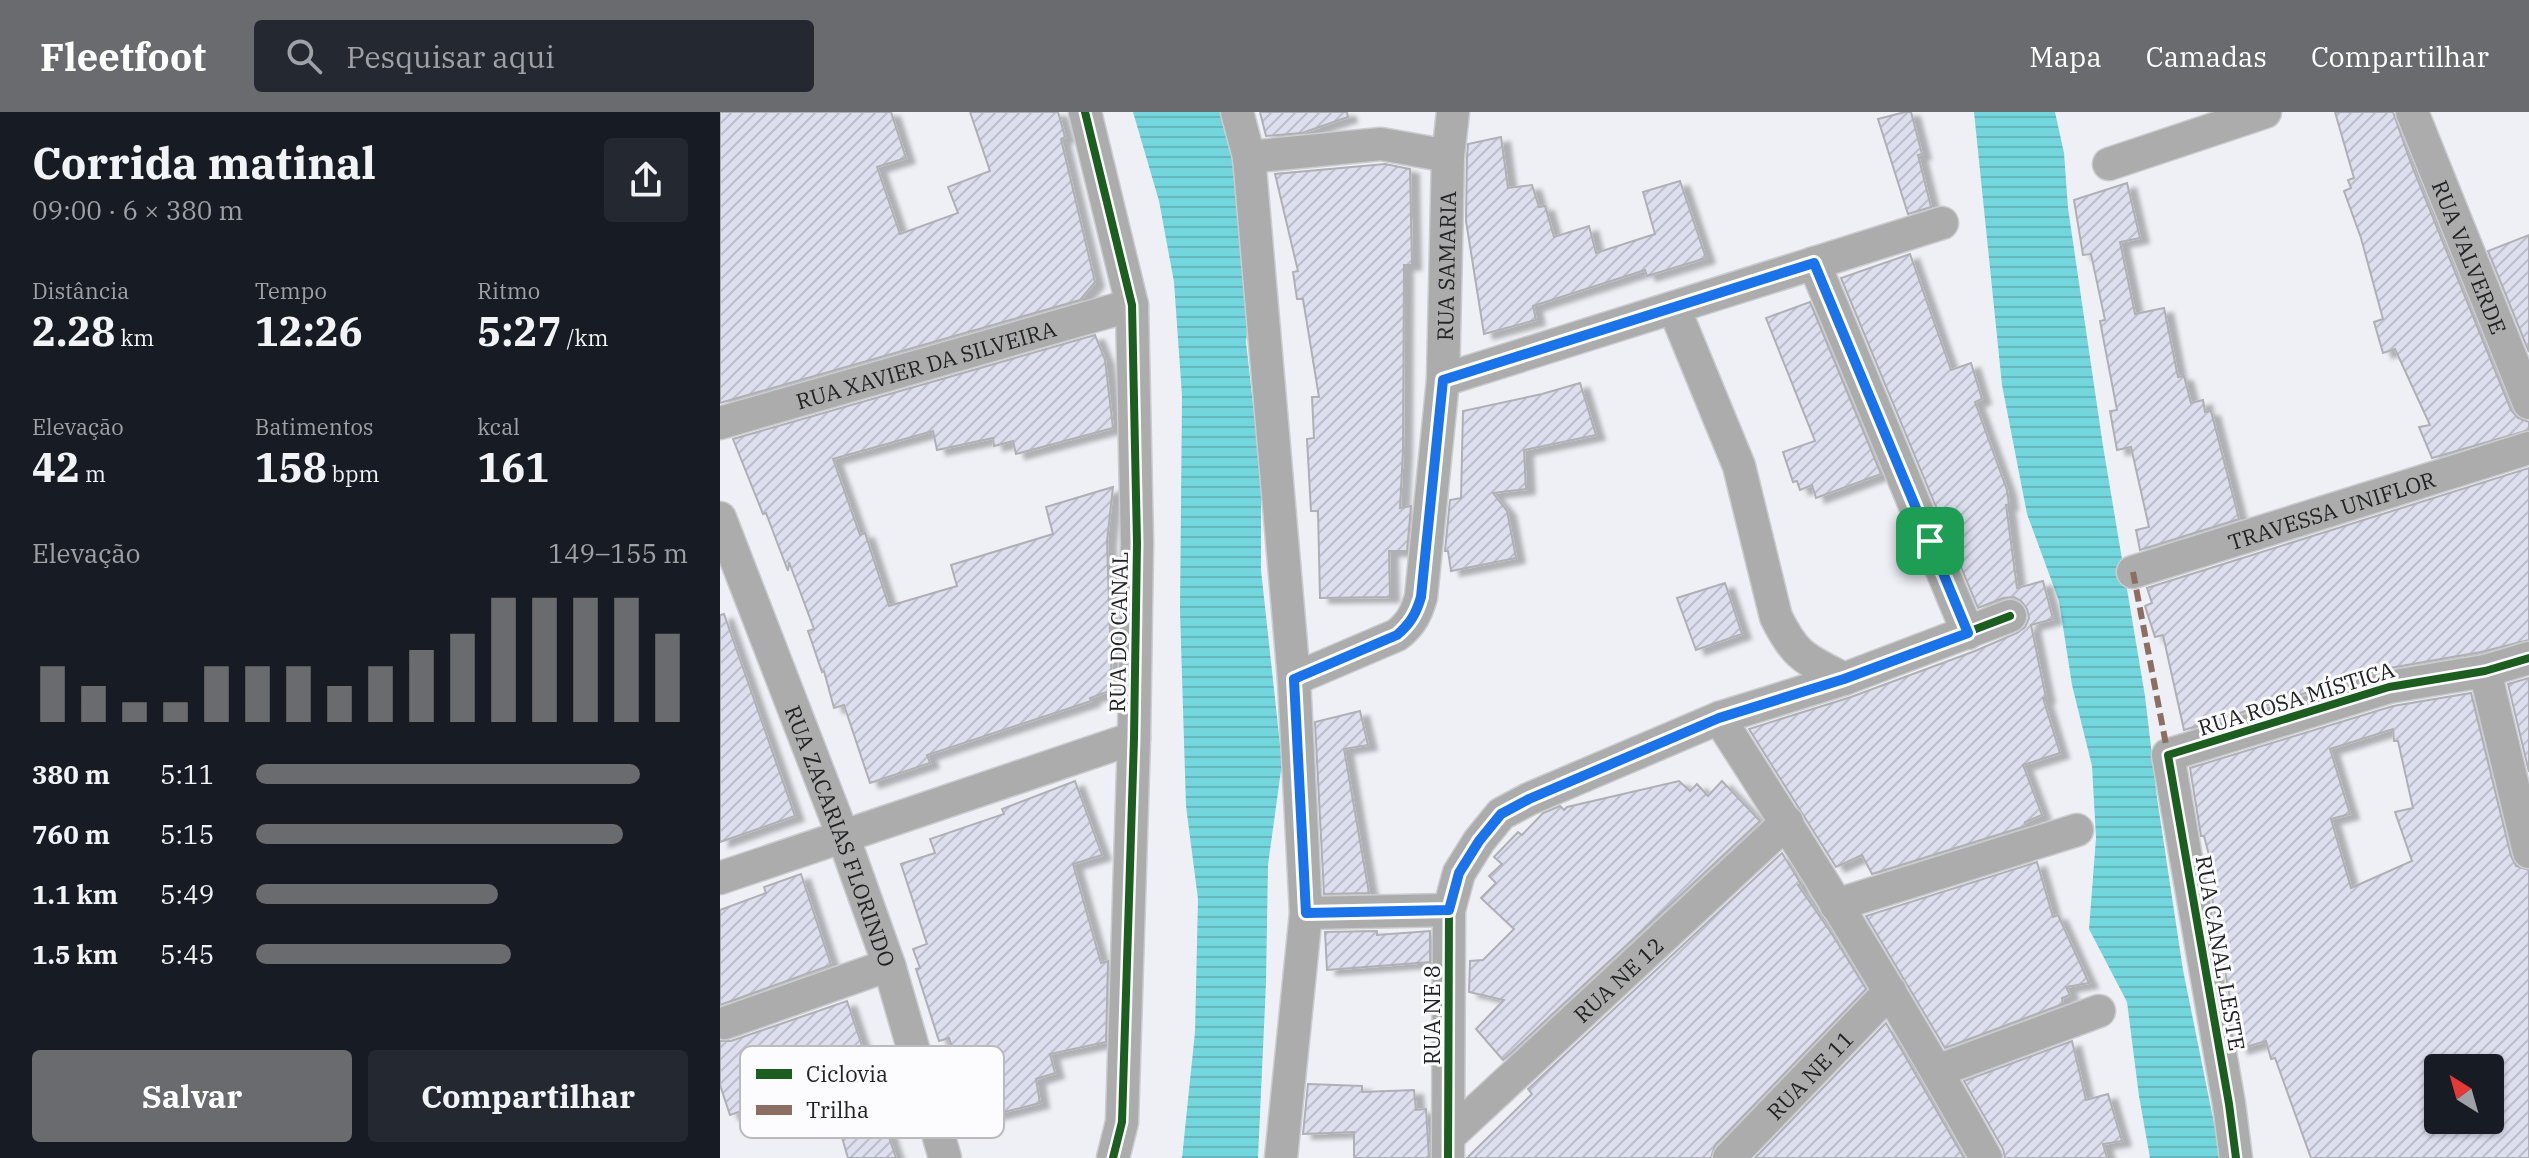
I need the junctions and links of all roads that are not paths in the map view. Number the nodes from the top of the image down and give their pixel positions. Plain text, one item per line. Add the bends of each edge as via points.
1 (1085, 112) edge
2 (1237, 112) edge
3 (1453, 112) edge
4 (2265, 112) edge
5 (2412, 112) edge
6 (1448, 156) junction
7 (1249, 157) junction
8 (2109, 164) dead end
9 (1942, 223) dead end
10 (1814, 263) junction
11 (1132, 305) junction
12 (1674, 308) junction
13 (1443, 380) junction
14 (2529, 403) edge
15 (720, 423) edge
16 (2529, 448) edge
17 (720, 518) edge
18 (2133, 572) dead end
19 (2010, 616) dead end
20 (1968, 633) junction
21 (2529, 658) edge
22 (2485, 671) junction
23 (1294, 679) junction
24 (1844, 679) junction
25 (1719, 718) junction
26 (1134, 738) junction
27 (2168, 755) joint
28 (1787, 822) junction
29 (2077, 830) dead end
30 (843, 836) junction
31 (2529, 852) edge
32 (720, 878) edge
33 (1836, 905) junction
34 (1449, 910) junction
35 (1306, 913) junction
36 (889, 965) junction
37 (1890, 991) junction
38 (2099, 1011) dead end
39 (725, 1023) dead end
40 (913, 1046) edge
41 (1937, 1071) junction
42 (939, 1138) edge
43 (1448, 1148) edge
44 (945, 1158) edge
45 (1113, 1158) edge
46 (1281, 1158) edge
47 (1729, 1158) edge
48 (1986, 1158) edge
49 (2236, 1158) edge

1 - 11 street, RUA DO CANAL
2 - 7 street
3 - 6 street, RUA SAMARIA
4 - 8 street
5 - 14 street, RUA VALVERDE
6 - 7 street via 1381,144
6 - 13 street, RUA SAMARIA
7 - 23 street
9 - 10 street
10 - 12 street
10 - 20 street
11 - 15 street, RUA XAVIER DA SILVEIRA
11 - 26 street, RUA DO CANAL
12 - 13 street
12 - 24 street via 1739,466 1776,617 1802,657
13 - 23 street, RUA SAMARIA via 1416,613 1397,635
16 - 18 street, TRAVESSA UNIFLOR
17 - 30 street, RUA ZACARIAS FLORINDO
19 - 20 street
20 - 24 street
21 - 22 street, RUA ROSA MÍSTICA
22 - 27 street, RUA ROSA MÍSTICA via 2389,687
22 - 31 street
23 - 35 street
24 - 25 street
25 - 28 street
25 - 34 street, RUA NE 8 via 1501,814 1459,873
26 - 30 street
26 - 45 street, RUA DO CANAL via 1122,1122
27 - 49 street, RUA CANAL LESTE
28 - 33 street
28 - 43 street, RUA NE 12
29 - 33 street
30 - 32 street
30 - 36 street, RUA ZACARIAS FLORINDO
33 - 37 street
34 - 35 street
34 - 43 street, RUA NE 8
35 - 46 street
36 - 39 street
36 - 40 street, RUA ZACARIAS FLORINDO
37 - 41 street
37 - 47 street, RUA NE 11
38 - 41 street
41 - 48 street
42 - 44 street, RUA ZACARIAS FLORINDO

